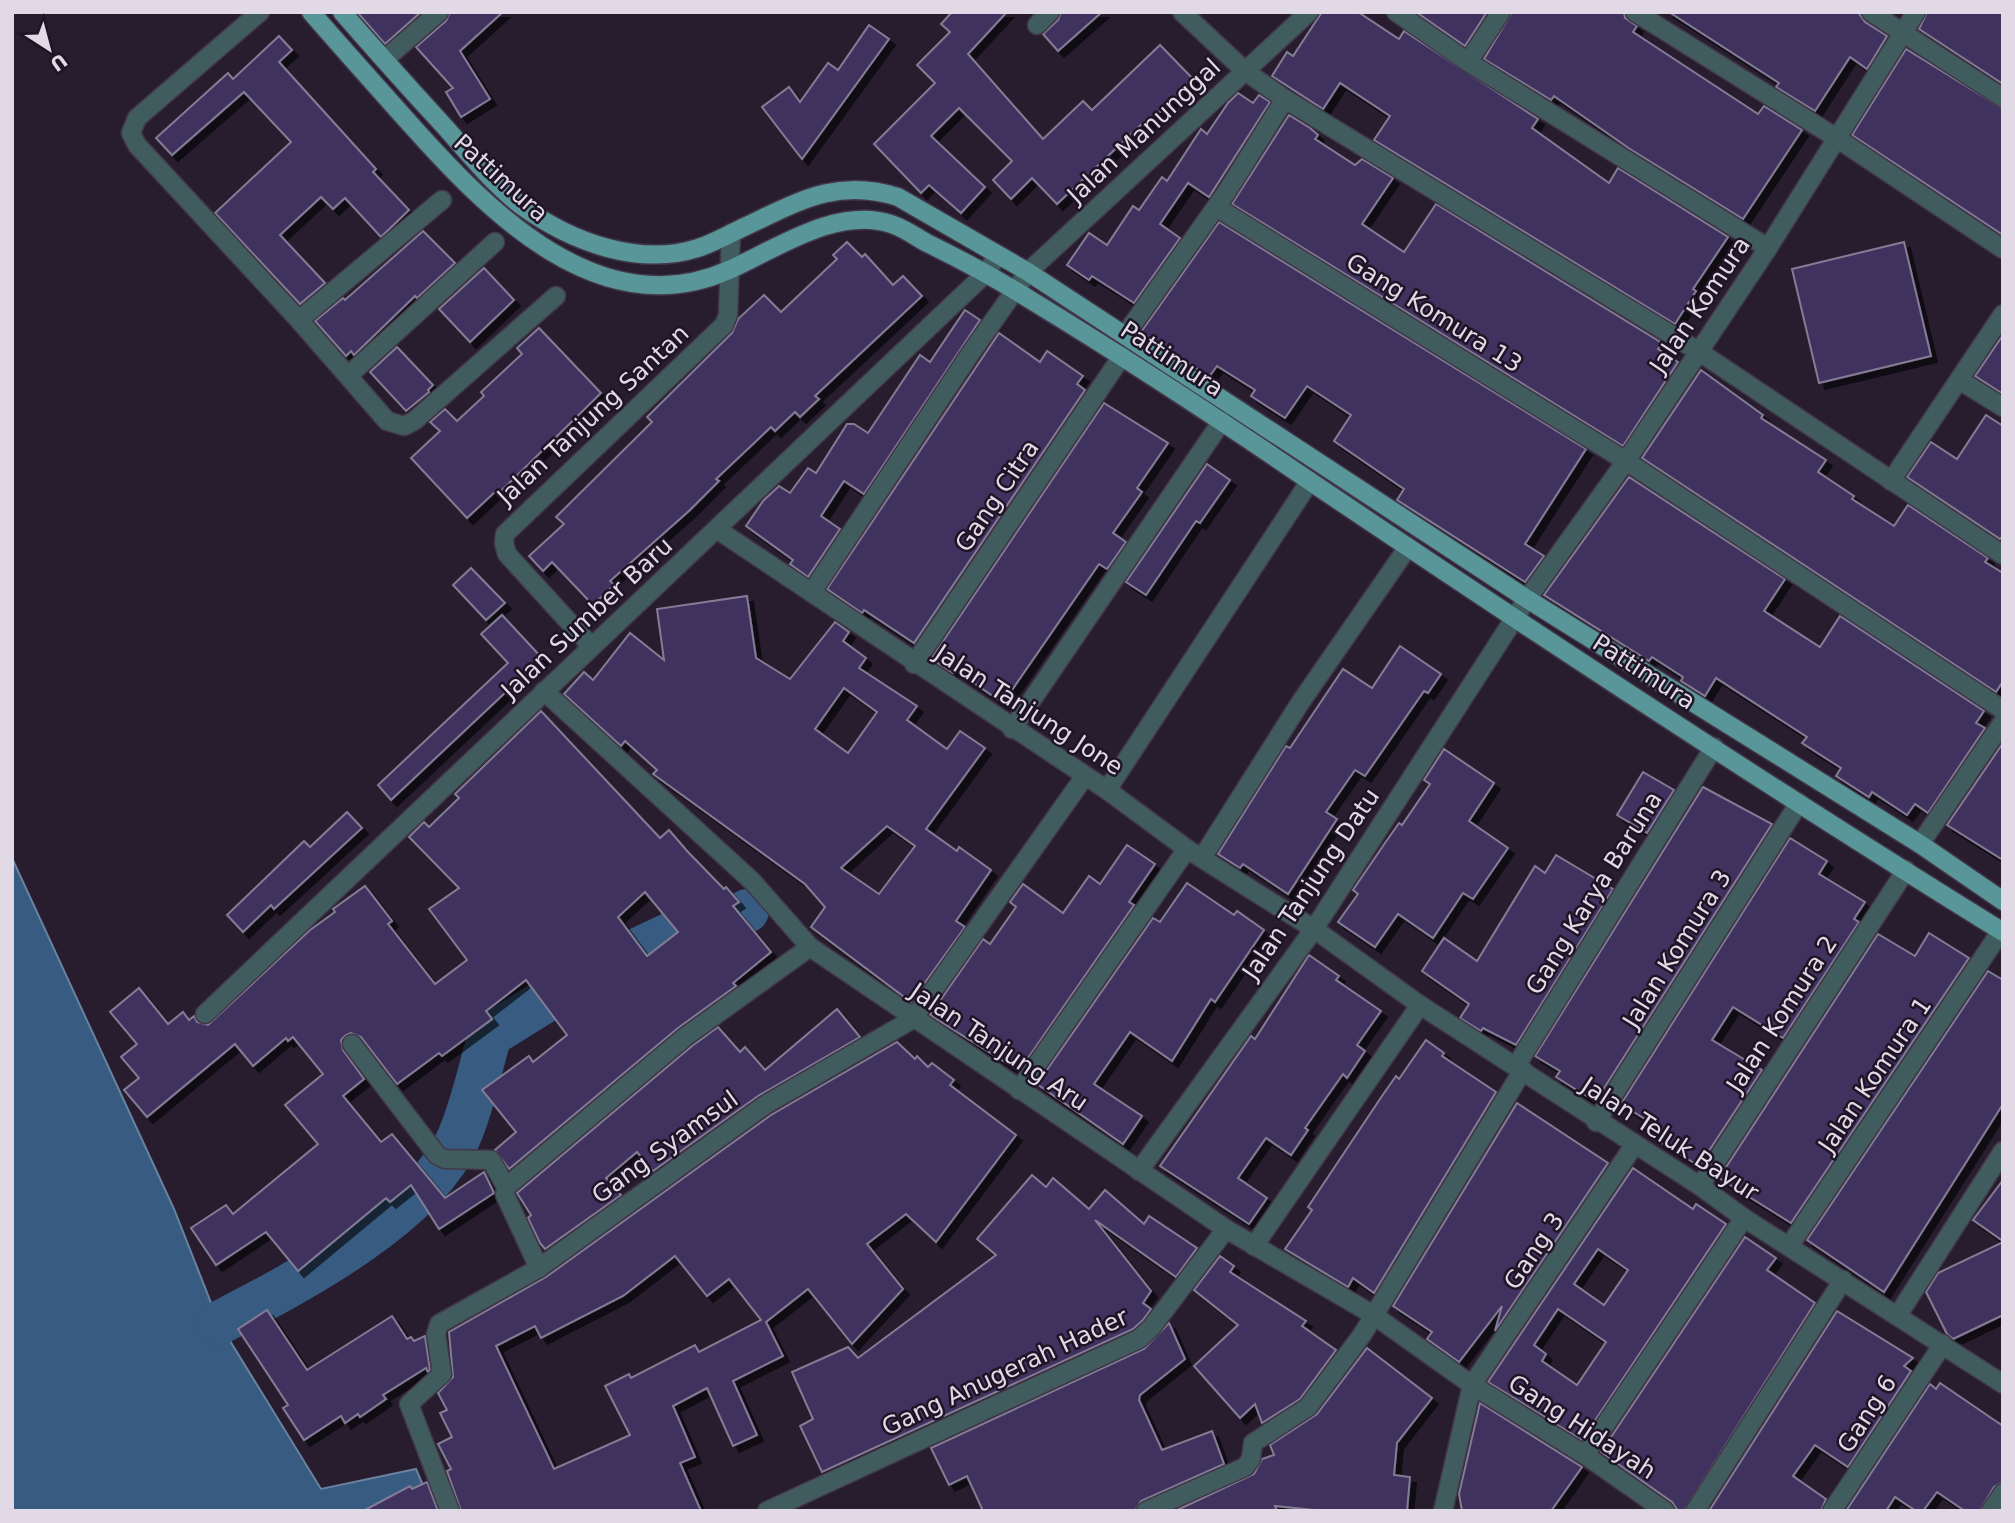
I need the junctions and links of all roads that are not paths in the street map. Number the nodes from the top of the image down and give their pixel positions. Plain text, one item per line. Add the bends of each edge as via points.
1 (260, 12) edge
2 (311, 12) edge
3 (342, 12) edge
4 (439, 12) edge
5 (1182, 12) edge
6 (1309, 12) edge
7 (1396, 12) edge
8 (1501, 12) edge
9 (1635, 12) edge
10 (1871, 12) edge
11 (1916, 12) edge
12 (325, 28) junction
13 (1903, 32) junction
14 (384, 60) junction
15 (1468, 62) junction
16 (1245, 71) junction
17 (2003, 98) edge
18 (1285, 99) junction
19 (1838, 139) junction
20 (442, 200) dead end
21 (1216, 207) junction
22 (731, 233) junction
23 (495, 242) dead end
24 (1768, 248) junction
25 (2003, 249) edge
26 (998, 255) junction
27 (730, 269) junction
28 (1028, 272) junction
29 (986, 273) junction
30 (1015, 290) junction
31 (556, 296) dead end
32 (2003, 314) edge
33 (299, 320) junction
34 (1125, 335) junction
35 (1698, 351) junction
36 (1122, 356) junction
37 (349, 375) junction
38 (1959, 380) junction
39 (2003, 407) edge
40 (1222, 421) junction
41 (1626, 461) junction
42 (1310, 481) junction
43 (1891, 481) junction
44 (718, 530) junction
45 (1408, 547) junction
46 (2003, 555) edge
47 (812, 592) junction
48 (1527, 599) junction
49 (1515, 618) junction
50 (591, 646) junction
51 (914, 664) junction
52 (544, 691) junction
53 (2003, 710) edge
54 (2003, 722) edge
55 (1012, 729) junction
56 (1714, 747) junction
57 (1085, 776) junction
58 (1107, 790) junction
59 (1799, 803) junction
60 (1920, 844) junction
61 (1195, 854) junction
62 (1906, 870) junction
63 (2003, 901) edge
64 (1314, 929) junction
65 (2002, 932) edge
66 (810, 947) junction
67 (1420, 1005) junction
68 (205, 1014) dead end
69 (914, 1019) junction
70 (352, 1044) dead end
71 (1519, 1068) junction
72 (1019, 1090) junction
73 (1597, 1122) junction
74 (1635, 1144) junction
75 (2003, 1151) edge
76 (1139, 1171) junction
77 (1700, 1186) junction
78 (506, 1187) junction
79 (1744, 1218) junction
80 (1226, 1229) junction
81 (1790, 1245) junction
82 (1255, 1246) junction
83 (539, 1268) junction
84 (1843, 1280) junction
85 (1372, 1314) junction
86 (1898, 1315) junction
87 (1943, 1343) junction
88 (2003, 1384) edge
89 (1472, 1385) junction
90 (1585, 1455) junction
91 (2003, 1493) edge
92 (1643, 1505) edge
93 (450, 1511) edge
94 (767, 1511) edge
95 (1146, 1511) edge
96 (1443, 1511) edge
97 (1665, 1511) edge
98 (1695, 1511) edge
99 (1832, 1511) edge
100 (1991, 1511) edge

1 - 33 street via 137,118 131,129 137,145
2 - 12 main road, Pattimura
3 - 12 main road
3 - 14 main road, Pattimura
4 - 14 street
5 - 16 street
6 - 16 street, Jalan Manunggal
7 - 15 street
8 - 15 street
9 - 19 street
10 - 13 street
11 - 13 street, Jalan Komura
12 - 27 main road, Pattimura via 464,183 534,242 586,271 639,284 682,283
13 - 17 street
13 - 19 street, Jalan Komura
14 - 22 main road, Pattimura via 488,173 522,206 556,227 629,253 698,248
15 - 24 street
16 - 18 street
16 - 28 street, Jalan Manunggal
18 - 21 street
18 - 35 street
19 - 24 street, Jalan Komura
19 - 25 street
20 - 33 street
21 - 34 street
21 - 41 street, Gang Komura 13
22 - 26 main road, Pattimura via 824,192 874,190 898,197
22 - 27 street, Jalan Tanjung Santan
23 - 37 street
24 - 35 street, Jalan Komura
26 - 28 main road, Pattimura
26 - 29 street, Jalan Sumber Baru
27 - 29 main road, Pattimura via 779,243 861,219 891,224
27 - 50 street, Jalan Tanjung Santan via 724,325 505,534 507,554
28 - 30 street, Jalan Manunggal
28 - 34 main road, Pattimura
29 - 30 main road, Pattimura
29 - 44 street, Jalan Sumber Baru
30 - 36 main road, Pattimura
30 - 47 street, Jalan Manunggal
31 - 37 street via 408,424 387,421
32 - 38 street
33 - 37 street
34 - 48 main road, Pattimura
35 - 41 street, Jalan Komura
35 - 43 street
36 - 40 main road, Pattimura
36 - 51 street, Gang Citra
38 - 39 street
38 - 43 street
40 - 42 main road, Pattimura
40 - 55 street
41 - 48 street, Jalan Komura
41 - 53 street, Gang Komura 13
42 - 45 main road, Pattimura
42 - 58 street
43 - 46 street
44 - 47 street, Jalan Tanjung Jone
44 - 50 street, Jalan Sumber Baru
45 - 49 main road, Pattimura
45 - 61 street
47 - 51 street, Jalan Tanjung Jone
48 - 49 street, Jalan Komura
48 - 60 main road, Pattimura
49 - 56 main road, Pattimura
49 - 64 street, Jalan Tanjung Datu
50 - 52 street, Jalan Sumber Baru
51 - 55 street, Jalan Tanjung Jone
52 - 66 street, Jalan Tanjung Aru via 752,881
52 - 68 street, Jalan Sumber Baru
54 - 60 street
55 - 57 street, Jalan Tanjung Jone
56 - 59 main road, Pattimura
56 - 71 street, Gang Karya Baruna
57 - 58 street, Jalan Tanjung Jone
57 - 69 street
58 - 61 street, Jalan Tanjung Jone
59 - 62 main road, Pattimura
59 - 73 street, Jalan Komura 3
60 - 63 main road, Pattimura
61 - 64 street, Jalan Tanjung Jone
61 - 72 street
62 - 65 main road, Pattimura
62 - 77 street, Jalan Komura 2
64 - 67 street, Jalan Teluk Bayur
64 - 76 street, Jalan Tanjung Datu
65 - 81 street, Jalan Komura 1
66 - 69 street, Jalan Tanjung Aru
66 - 78 street via 685,1037
67 - 71 street, Jalan Teluk Bayur
67 - 82 street
69 - 72 street, Jalan Tanjung Aru
69 - 83 street, Gang Syamsul via 765,1105
70 - 78 street via 437,1155 452,1160 491,1160
71 - 73 street, Jalan Teluk Bayur
71 - 85 street, Gang Karya Baruna
72 - 76 street, Jalan Tanjung Aru
73 - 74 street, Jalan Teluk Bayur
74 - 77 street, Jalan Teluk Bayur
74 - 89 street, Gang 3
75 - 86 street
76 - 80 street, Jalan Tanjung Aru
77 - 79 street, Jalan Teluk Bayur
78 - 83 street via 505,1195
79 - 81 street, Jalan Teluk Bayur
79 - 90 street
80 - 82 street, Jalan Tanjung Aru
80 - 94 street, Gang Anugerah Hader via 1139,1339
81 - 84 street, Jalan Teluk Bayur
82 - 85 street, Jalan Tanjung Aru
83 - 93 street, Gang Syamsul via 439,1324 436,1334 442,1374 410,1404
84 - 86 street, Jalan Teluk Bayur
84 - 98 street
85 - 89 street, Jalan Tanjung Aru
85 - 95 street, Gang Karya Baruna via 1362,1335 1308,1407 1253,1443 1249,1464
86 - 87 street, Jalan Teluk Bayur
87 - 88 street, Jalan Teluk Bayur
87 - 99 street, Gang 6
89 - 90 street, Gang Hidayah
89 - 96 street
90 - 92 street, Gang Hidayah
91 - 100 street
92 - 97 street, Gang Hidayah

